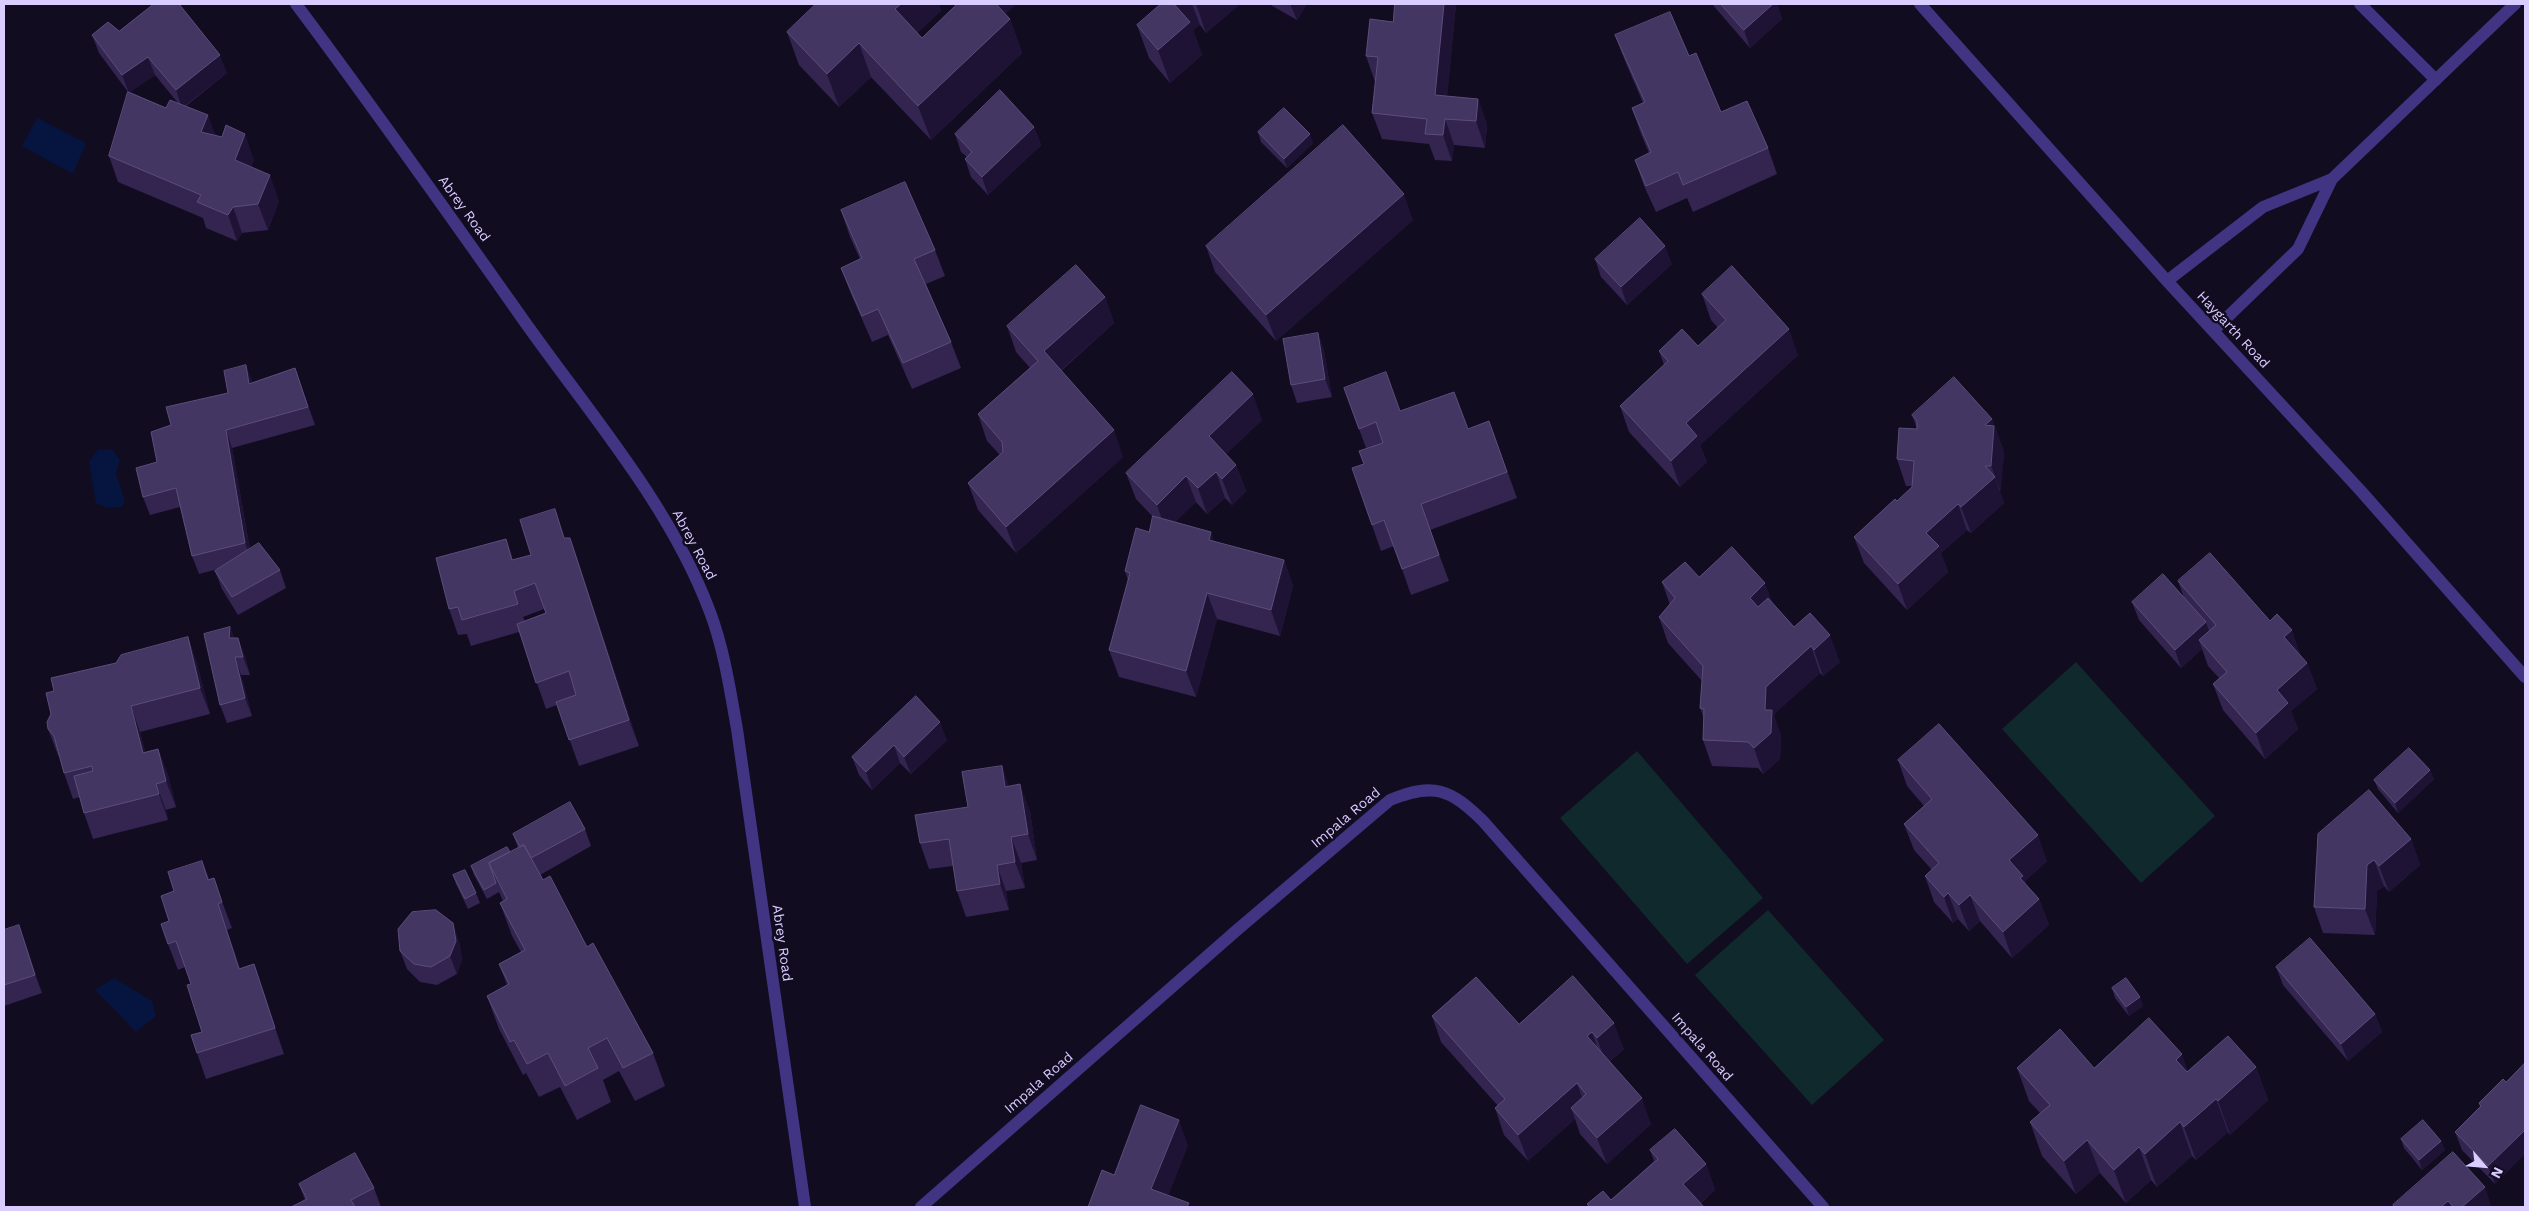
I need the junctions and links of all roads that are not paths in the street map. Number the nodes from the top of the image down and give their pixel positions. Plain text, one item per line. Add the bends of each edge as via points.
1 (296, 4) edge
2 (1920, 4) edge
3 (2360, 4) edge
4 (2515, 4) edge
5 (2436, 80) junction
6 (2332, 179) junction
7 (2166, 281) junction
8 (2214, 330) junction
9 (2525, 677) edge
10 (805, 1207) edge
11 (922, 1207) edge
12 (1823, 1207) edge

1 - 10 street, Abrey Road via 570,382 661,516 696,579 711,614 729,682 737,729
2 - 7 street, Haygarth Road
3 - 5 street
4 - 5 street
5 - 6 street
6 - 7 street via 2263,207
6 - 8 street via 2298,249
7 - 8 street, Haygarth Road
8 - 9 street, Haygarth Road
11 - 12 street, Impala Road via 1390,800 1430,789 1454,795 1483,821

